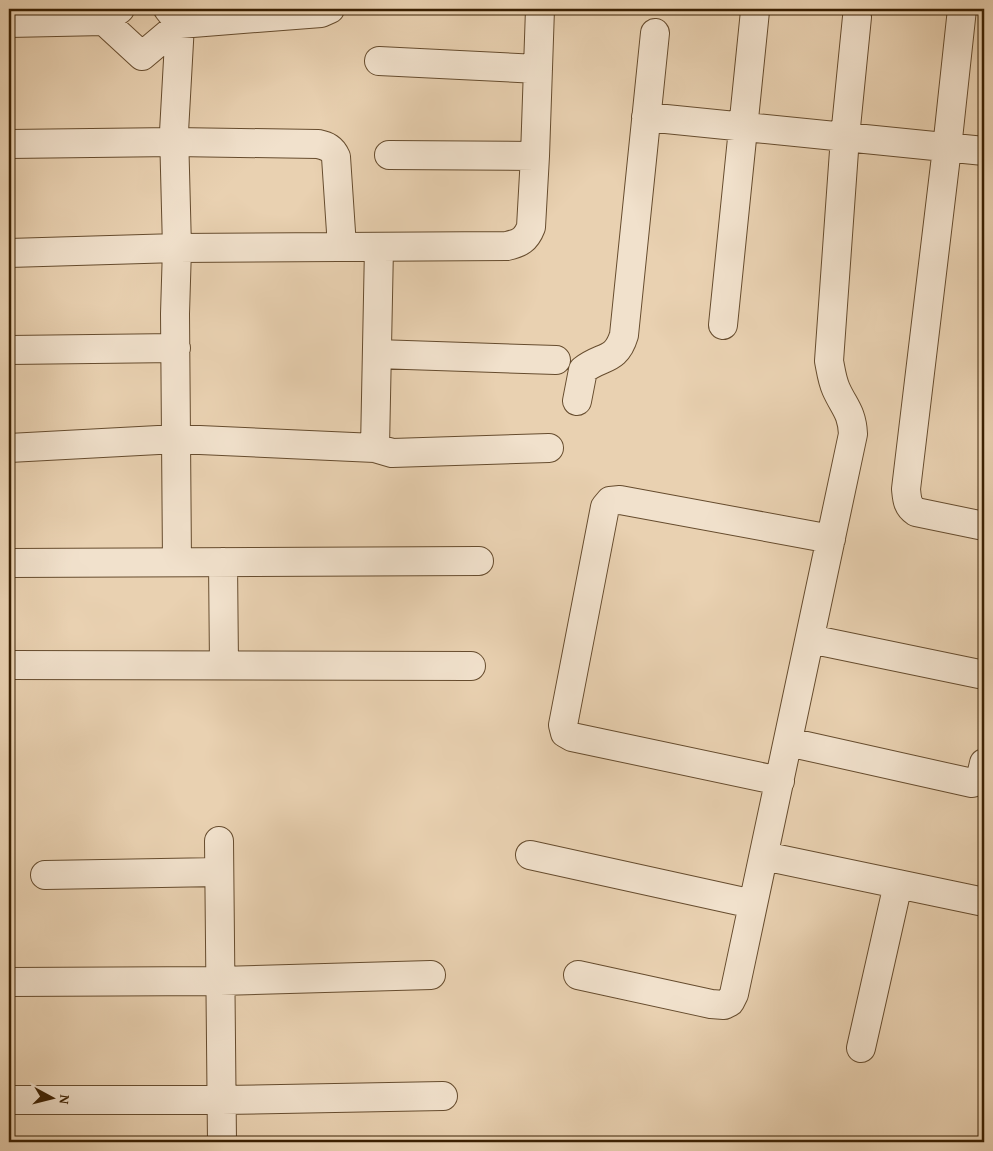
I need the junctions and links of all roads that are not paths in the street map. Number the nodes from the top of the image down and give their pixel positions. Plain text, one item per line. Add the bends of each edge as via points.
1 (330, 9) edge
2 (540, 9) edge
3 (962, 9) edge
4 (755, 11) dead end
5 (112, 15) edge
6 (174, 16) edge
7 (857, 17) dead end
8 (9, 23) edge
9 (655, 33) dead end
10 (379, 61) dead end
11 (538, 68) junction
12 (646, 116) junction
13 (743, 127) junction
14 (845, 137) junction
15 (174, 142) junction
16 (9, 144) edge
17 (947, 148) junction
18 (984, 152) edge
19 (388, 154) dead end
20 (535, 156) junction
21 (379, 247) junction
22 (177, 248) junction
23 (342, 248) junction
24 (9, 253) edge
25 (723, 325) dead end
26 (176, 348) junction
27 (9, 350) edge
28 (377, 354) junction
29 (556, 360) dead end
30 (577, 401) dead end
31 (177, 439) junction
32 (9, 448) edge
33 (375, 448) junction
34 (550, 448) dead end
35 (984, 526) edge
36 (831, 539) junction
37 (479, 561) dead end
38 (177, 562) junction
39 (223, 562) junction
40 (9, 563) edge
41 (810, 639) junction
42 (9, 665) edge
43 (224, 665) junction
44 (471, 666) dead end
45 (984, 675) edge
46 (788, 742) junction
47 (984, 763) edge
48 (780, 782) junction
49 (219, 841) dead end
50 (530, 855) dead end
51 (764, 856) junction
52 (219, 872) junction
53 (45, 874) dead end
54 (898, 884) junction
55 (984, 902) edge
56 (754, 904) junction
57 (431, 974) dead end
58 (578, 975) dead end
59 (220, 981) junction
60 (9, 982) edge
61 (861, 1048) dead end
62 (443, 1096) dead end
63 (9, 1100) edge
64 (222, 1100) junction
65 (222, 1142) edge

1 - 6 street via 321,13
2 - 11 street
3 - 17 street
4 - 13 street
5 - 6 street via 142,56
5 - 8 street
6 - 15 street
7 - 14 street
9 - 12 street
10 - 11 street
11 - 20 street
12 - 13 street
12 - 30 street via 622,344 616,353 583,370
13 - 14 street
13 - 25 street
14 - 17 street
14 - 36 street via 829,361 836,390 852,422 853,434
15 - 16 street
15 - 22 street
15 - 23 street via 328,146 336,157
17 - 18 street
17 - 35 street via 907,501 916,512
19 - 20 street
20 - 21 street via 531,227 527,238 518,244
21 - 23 street
21 - 28 street
22 - 23 street
22 - 24 street
22 - 26 street
26 - 27 street
26 - 31 street
28 - 29 street
28 - 33 street
31 - 32 street
31 - 33 street
31 - 38 street
33 - 34 street via 392,453
36 - 41 street
36 - 48 street via 620,500 610,501 604,507 563,724 565,733
37 - 39 street
38 - 39 street
38 - 40 street
39 - 43 street
41 - 45 street
41 - 46 street
42 - 43 street
43 - 44 street
46 - 47 street via 972,783 981,776
46 - 48 street
48 - 51 street
49 - 52 street
50 - 56 street
51 - 54 street
51 - 56 street
52 - 53 street
52 - 59 street
54 - 55 street
54 - 61 street
56 - 58 street via 734,994 724,1005
57 - 59 street
59 - 60 street
59 - 64 street
62 - 64 street
63 - 64 street
64 - 65 street

